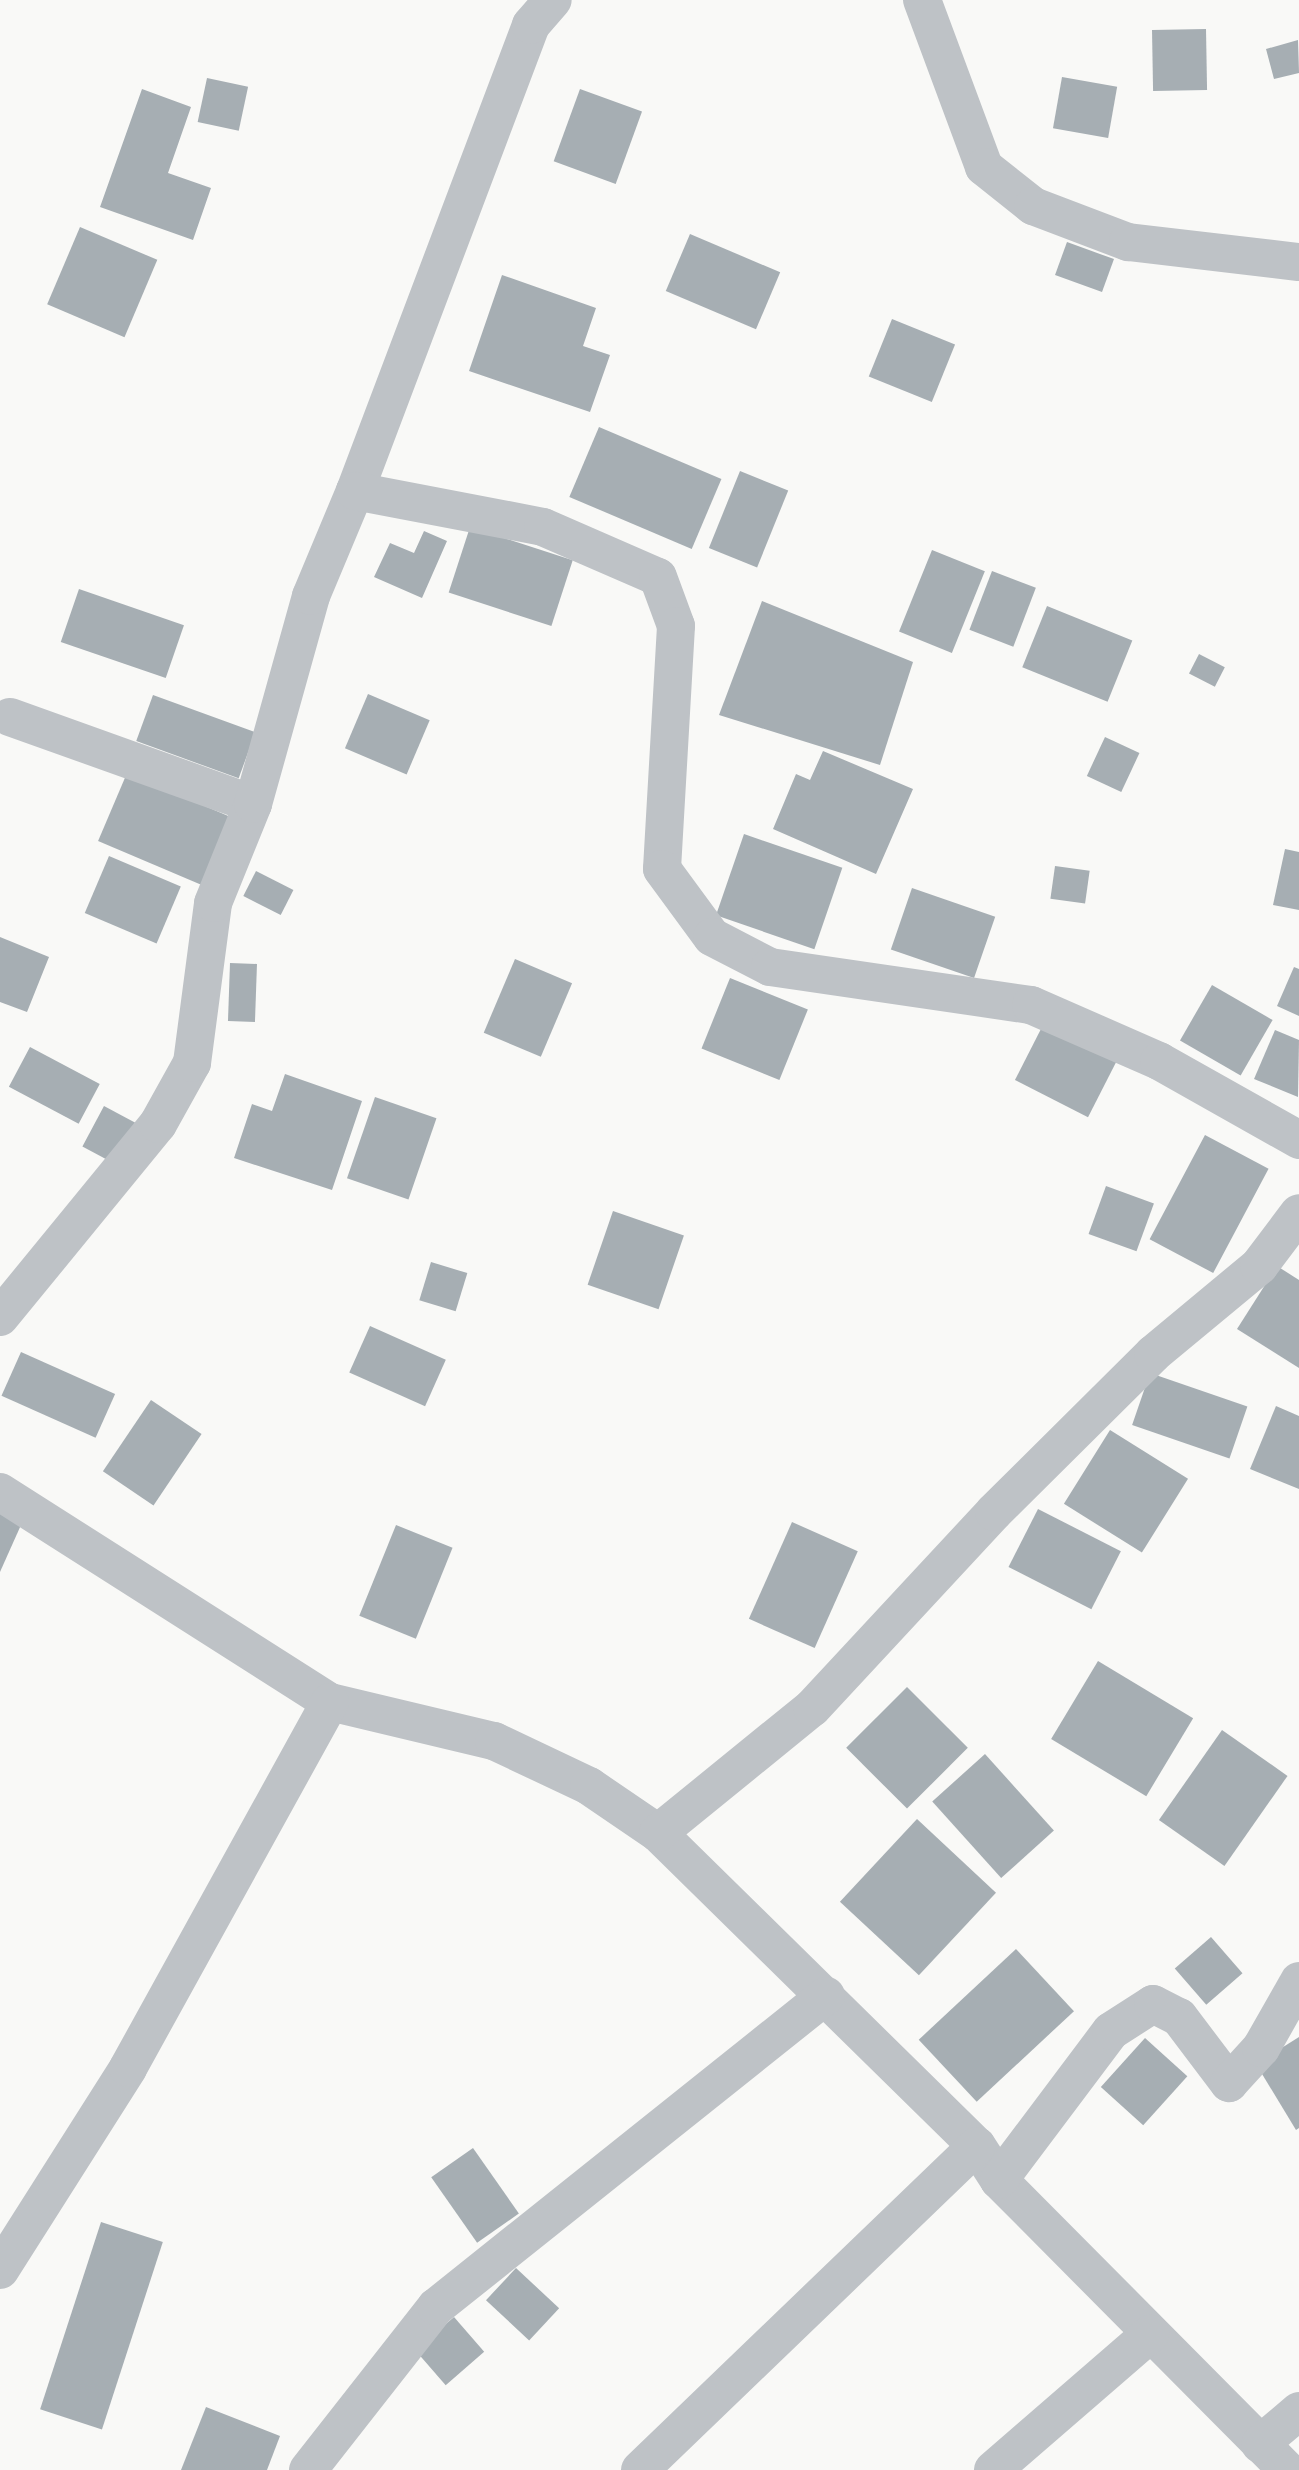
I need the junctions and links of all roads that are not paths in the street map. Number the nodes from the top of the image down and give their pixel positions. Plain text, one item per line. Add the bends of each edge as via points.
1 (553, 0) edge
2 (922, 0) edge
3 (1299, 262) edge
4 (355, 491) junction
5 (10, 717) dead end
6 (253, 804) junction
7 (1299, 1140) edge
8 (1299, 1213) edge
9 (0, 1317) edge
10 (0, 1492) edge
11 (330, 1702) junction
12 (657, 1833) junction
13 (1299, 1981) edge
14 (826, 1996) junction
15 (977, 2146) junction
16 (999, 2180) junction
17 (0, 2270) edge
18 (1150, 2334) junction
19 (1299, 2411) edge
20 (1274, 2457) edge
21 (308, 2470) edge
22 (640, 2470) edge
23 (993, 2470) edge

1 - 4 street via 531,25
2 - 3 street via 984,167 1033,206 1128,242
4 - 6 street via 312,596
4 - 7 street via 543,527 658,577 676,626 662,869 712,937 770,967 1031,1005 1159,1061
5 - 6 street
6 - 9 street via 213,903 192,1063 158,1124
8 - 12 street via 1259,1266 1153,1354 812,1708
10 - 11 street
11 - 12 street via 494,1741 589,1786
11 - 17 street via 128,2068
12 - 14 street
13 - 16 street via 1261,2048 1229,2082 1179,2017 1153,2004 1111,2031
14 - 15 street
14 - 21 street via 436,2307
15 - 16 street
15 - 22 street
16 - 18 street
18 - 20 street
18 - 23 street
19 - 20 street

